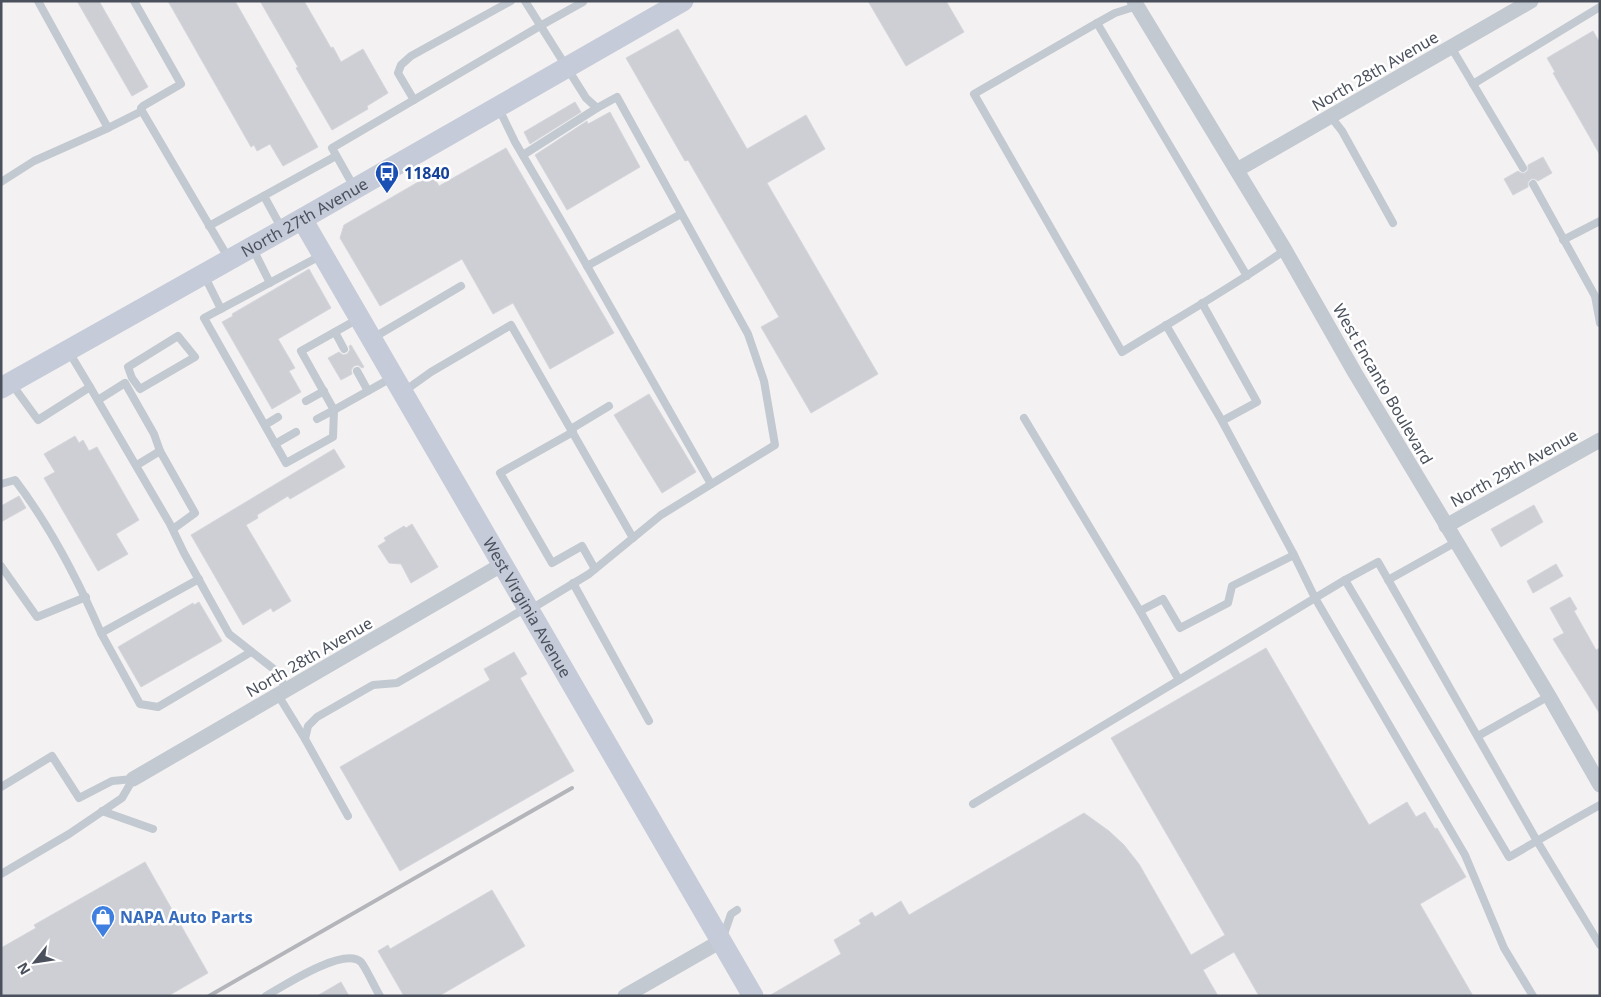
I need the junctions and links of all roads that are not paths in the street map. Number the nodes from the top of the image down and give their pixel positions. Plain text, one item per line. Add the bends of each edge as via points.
1 (38, 1) edge
2 (134, 1) edge
3 (511, 1) edge
4 (525, 1) edge
5 (683, 1) edge
6 (1531, 1) edge
7 (583, 2) edge
8 (1135, 4) edge
9 (1600, 7) edge
10 (1097, 23) junction
11 (540, 26) junction
12 (1451, 48) junction
13 (566, 68) junction
14 (1473, 84) junction
15 (414, 100) junction
16 (498, 107) junction
17 (596, 108) junction
18 (142, 111) junction
19 (1331, 117) junction
20 (108, 128) junction
21 (523, 155) junction
22 (336, 156) junction
23 (1523, 168) dead end
24 (1237, 170) junction
25 (1, 182) edge
26 (1533, 184) dead end
27 (355, 189) junction
28 (264, 196) junction
29 (681, 214) junction
30 (302, 219) junction
31 (1600, 221) edge
32 (1393, 223) dead end
33 (209, 226) junction
34 (283, 230) junction
35 (1563, 240) junction
36 (252, 247) junction
37 (1285, 250) junction
38 (322, 255) junction
39 (230, 260) junction
40 (587, 266) junction
41 (204, 274) junction
42 (1247, 276) junction
43 (270, 283) junction
44 (460, 286) dead end
45 (1202, 303) junction
46 (222, 309) junction
47 (359, 318) junction
48 (1600, 324) edge
49 (1166, 325) junction
50 (335, 332) junction
51 (371, 339) junction
52 (344, 349) dead end
53 (68, 351) junction
54 (357, 371) dead end
55 (128, 380) junction
56 (398, 384) junction
57 (6, 386) edge
58 (90, 387) junction
59 (324, 391) junction
60 (368, 391) junction
61 (98, 400) junction
62 (306, 401) dead end
63 (609, 406) dead end
64 (334, 410) junction
65 (278, 417) dead end
66 (1024, 418) dead end
67 (317, 420) dead end
68 (1222, 421) junction
69 (264, 425) junction
70 (572, 430) junction
71 (296, 432) dead end
72 (1600, 440) edge
73 (275, 444) junction
74 (160, 451) junction
75 (137, 465) junction
76 (1, 484) edge
77 (711, 484) junction
78 (1446, 526) junction
79 (173, 529) junction
80 (633, 538) junction
81 (1456, 542) junction
82 (1294, 555) junction
83 (503, 564) junction
84 (1, 566) edge
85 (595, 569) junction
86 (199, 579) junction
87 (1345, 580) junction
88 (1388, 580) junction
89 (573, 584) junction
90 (86, 597) junction
91 (1315, 598) junction
92 (528, 608) junction
93 (1140, 611) junction
94 (100, 633) junction
95 (252, 652) junction
96 (1179, 680) junction
97 (282, 692) junction
98 (1549, 696) junction
99 (649, 721) dead end
100 (1478, 736) junction
101 (305, 740) junction
102 (133, 780) junction
103 (1600, 785) edge
104 (1, 787) edge
105 (973, 804) dead end
106 (1600, 805) edge
107 (102, 812) junction
108 (348, 816) dead end
109 (153, 829) dead end
110 (1538, 841) junction
111 (1, 874) edge
112 (738, 910) dead end
113 (721, 941) junction
114 (1600, 945) edge
115 (270, 995) edge
116 (380, 996) edge
117 (625, 996) edge
118 (754, 996) edge
119 (1533, 996) edge

1 - 20 lane
2 - 18 lane via 181,84 143,106
3 - 15 lane via 411,56 401,65 398,73
4 - 11 lane
5 - 13 street, North 27th Avenue via 658,11
6 - 12 street, North 28th Avenue
7 - 11 lane
8 - 10 lane
8 - 24 street, West Encanto Boulevard
9 - 14 lane
10 - 42 lane
10 - 49 lane via 974,94 1122,352
11 - 13 lane
11 - 15 lane
12 - 14 lane
12 - 19 street, North 28th Avenue
13 - 16 street, North 27th Avenue
13 - 17 lane
14 - 23 lane
15 - 22 lane via 332,148
16 - 21 lane
16 - 27 street, North 27th Avenue
17 - 21 lane
17 - 29 lane via 617,97
18 - 20 lane
18 - 33 lane
19 - 24 street, North 28th Avenue
19 - 32 lane
20 - 25 lane via 34,161
21 - 40 lane
22 - 27 lane
22 - 28 lane
24 - 37 street, West Encanto Boulevard
26 - 35 lane
27 - 30 street, North 27th Avenue
28 - 33 lane
28 - 34 lane
29 - 40 lane
29 - 77 lane via 748,334 764,381 775,445
30 - 34 street, North 27th Avenue
30 - 38 street, West Virginia Avenue
31 - 35 lane
33 - 39 lane
34 - 36 street, North 27th Avenue
35 - 48 lane via 1595,296
36 - 39 street, North 27th Avenue
36 - 43 lane
37 - 42 lane
37 - 78 street, West Encanto Boulevard
38 - 43 lane
38 - 47 street, West Virginia Avenue
39 - 41 street, North 27th Avenue
40 - 77 lane
41 - 46 lane
41 - 53 street, North 27th Avenue
42 - 45 lane
43 - 46 lane
44 - 51 lane
45 - 49 lane
45 - 68 lane via 1257,402
46 - 69 lane via 204,318
47 - 50 lane
47 - 51 street, West Virginia Avenue
49 - 68 lane
50 - 52 lane
50 - 59 lane via 301,351
51 - 56 street, West Virginia Avenue
53 - 57 street, North 27th Avenue
53 - 58 lane
54 - 60 lane
55 - 55 lane via 140,388 195,357 178,336 128,367
55 - 61 lane
55 - 74 lane
56 - 60 lane
56 - 70 lane via 431,372 511,325
56 - 83 street, West Virginia Avenue
57 - 58 lane via 38,420
58 - 61 lane
59 - 62 lane
59 - 64 lane
60 - 64 lane
61 - 75 lane
63 - 70 lane
64 - 67 lane
64 - 73 lane via 333,437 286,463
65 - 69 lane
66 - 93 lane
68 - 82 lane
69 - 73 lane
70 - 80 lane
70 - 85 lane via 500,473 552,563 582,546
71 - 73 lane
72 - 78 street, North 29th Avenue
74 - 75 lane
74 - 79 lane via 195,513
75 - 79 lane
76 - 90 lane via 15,480 34,504
77 - 80 lane via 661,515
78 - 81 street, West Encanto Boulevard
79 - 86 lane
80 - 85 lane
81 - 88 lane
81 - 98 street, West Encanto Boulevard
82 - 91 lane
82 - 93 lane via 1232,586 1228,603 1180,628 1163,599
83 - 92 street, West Virginia Avenue
83 - 97 street, North 28th Avenue
84 - 90 lane via 37,617
85 - 89 lane
86 - 94 lane
86 - 95 lane via 229,634
87 - 88 lane via 1378,562
87 - 91 lane
87 - 110 lane via 1509,857
88 - 100 lane
89 - 92 lane
89 - 99 lane
90 - 94 lane
91 - 96 lane
91 - 119 lane via 1465,855 1504,948
92 - 101 lane via 397,683 373,685 317,717 308,726
92 - 113 street, West Virginia Avenue
93 - 96 lane
94 - 95 lane via 140,704 158,707
95 - 97 lane via 275,670
96 - 105 lane
97 - 101 lane
97 - 102 street, North 28th Avenue
98 - 100 lane
98 - 103 street, West Encanto Boulevard
100 - 110 lane
101 - 108 lane
102 - 104 lane via 112,781 79,798 52,756
102 - 107 lane via 122,798
106 - 110 lane
107 - 109 lane
107 - 111 lane
110 - 114 lane
112 - 113 lane via 731,914
113 - 117 street
113 - 118 street, West Virginia Avenue
115 - 116 lane via 326,963 351,958 360,962

